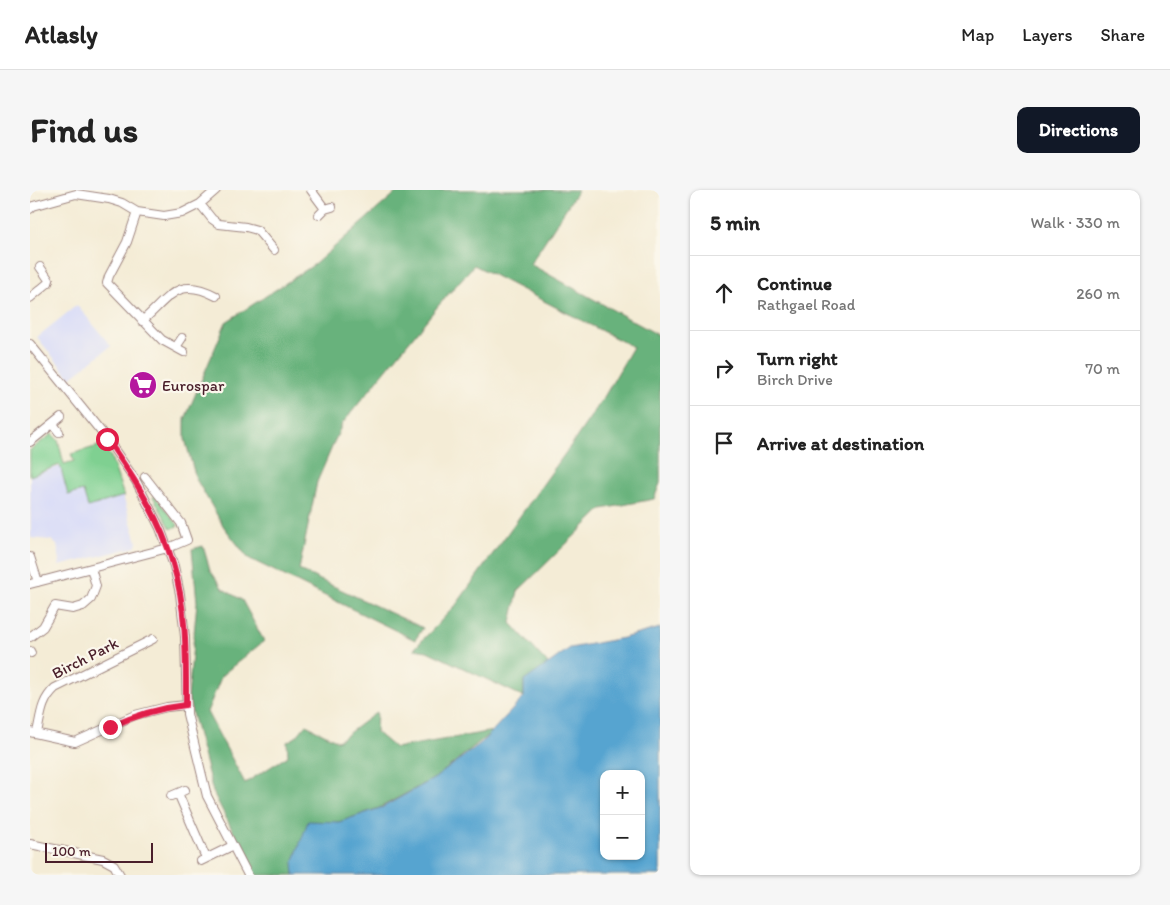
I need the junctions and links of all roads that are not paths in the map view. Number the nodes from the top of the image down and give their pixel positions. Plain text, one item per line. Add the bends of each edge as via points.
1 (112, 190) edge
2 (216, 190) edge
3 (311, 190) edge
4 (109, 199) junction
5 (200, 204) junction
6 (31, 206) edge
7 (325, 210) dead end
8 (137, 212) junction
9 (261, 250) dead end
10 (40, 267) dead end
11 (209, 282) dead end
12 (205, 290) junction
13 (216, 296) dead end
14 (30, 298) edge
15 (142, 321) junction
16 (182, 338) dead end
17 (30, 344) edge
18 (176, 347) junction
19 (184, 352) dead end
20 (61, 417) dead end
21 (53, 424) junction
22 (60, 432) dead end
23 (30, 442) edge
24 (145, 477) dead end
25 (168, 548) junction
26 (30, 558) edge
27 (91, 568) junction
28 (34, 583) edge
29 (142, 635) dead end
30 (30, 637) edge
31 (153, 639) dead end
32 (145, 643) junction
33 (186, 705) junction
34 (34, 732) edge
35 (178, 793) dead end
36 (30, 844) edge
37 (232, 846) junction
38 (120, 875) edge
39 (248, 875) edge

1 - 4 street
2 - 5 street
3 - 7 street
4 - 6 street via 76,194
4 - 8 street
5 - 8 street via 182,213 164,216
5 - 9 street via 219,224 257,230 271,247
8 - 15 street via 107,283
10 - 14 street via 53,279
11 - 12 street
12 - 13 street
12 - 15 street via 192,287 176,290
15 - 18 street via 162,340
16 - 18 street
17 - 25 street via 89,415 131,473
18 - 19 street
20 - 21 street
21 - 22 street
21 - 23 street
24 - 25 street via 181,523 187,540
25 - 27 street
25 - 33 street via 180,594 185,637
26 - 28 street
27 - 28 street
27 - 30 street via 100,587 91,599 73,609 55,606 43,627
29 - 32 street
31 - 32 street, Birch Park
32 - 34 street, Birch Park via 55,688 43,703
33 - 34 street via 135,715 75,742
33 - 37 street via 207,796
35 - 37 street via 204,859
36 - 38 street via 109,861
37 - 39 street

